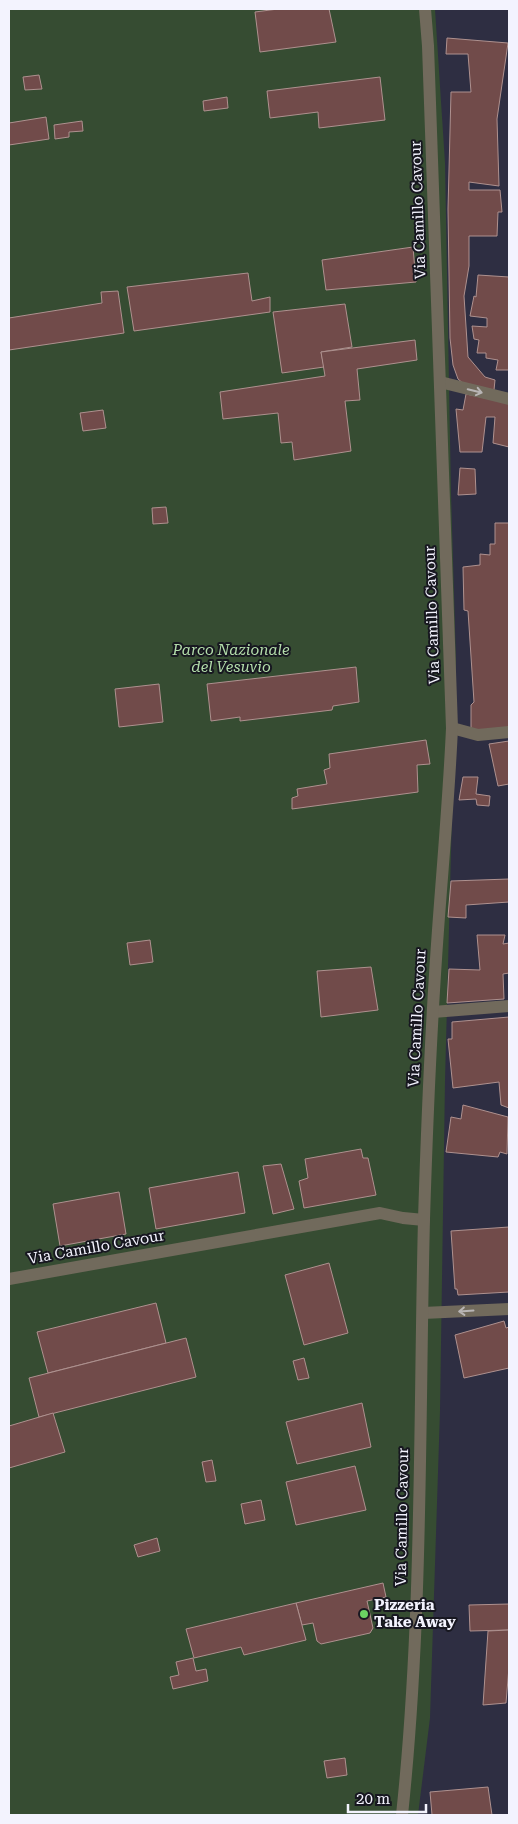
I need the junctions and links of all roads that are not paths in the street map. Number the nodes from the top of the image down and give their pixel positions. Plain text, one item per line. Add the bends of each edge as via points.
1 (425, 9) edge
2 (440, 382) junction
3 (509, 399) edge
4 (452, 728) junction
5 (509, 732) edge
6 (509, 1006) edge
7 (433, 1012) junction
8 (424, 1220) junction
9 (9, 1279) edge
10 (509, 1308) edge
11 (423, 1313) junction
12 (402, 1815) edge

1 - 2 street, Via Camillo Cavour
2 -> 3 street
2 - 4 street, Via Camillo Cavour
4 - 5 street via 478,735
4 - 7 street, Via Camillo Cavour
6 - 7 street
7 - 8 street, Via Camillo Cavour
8 - 9 street, Via Camillo Cavour via 380,1213
8 - 11 street, Via Camillo Cavour
10 -> 11 street
11 - 12 street, Via Camillo Cavour via 418,1561 408,1761

